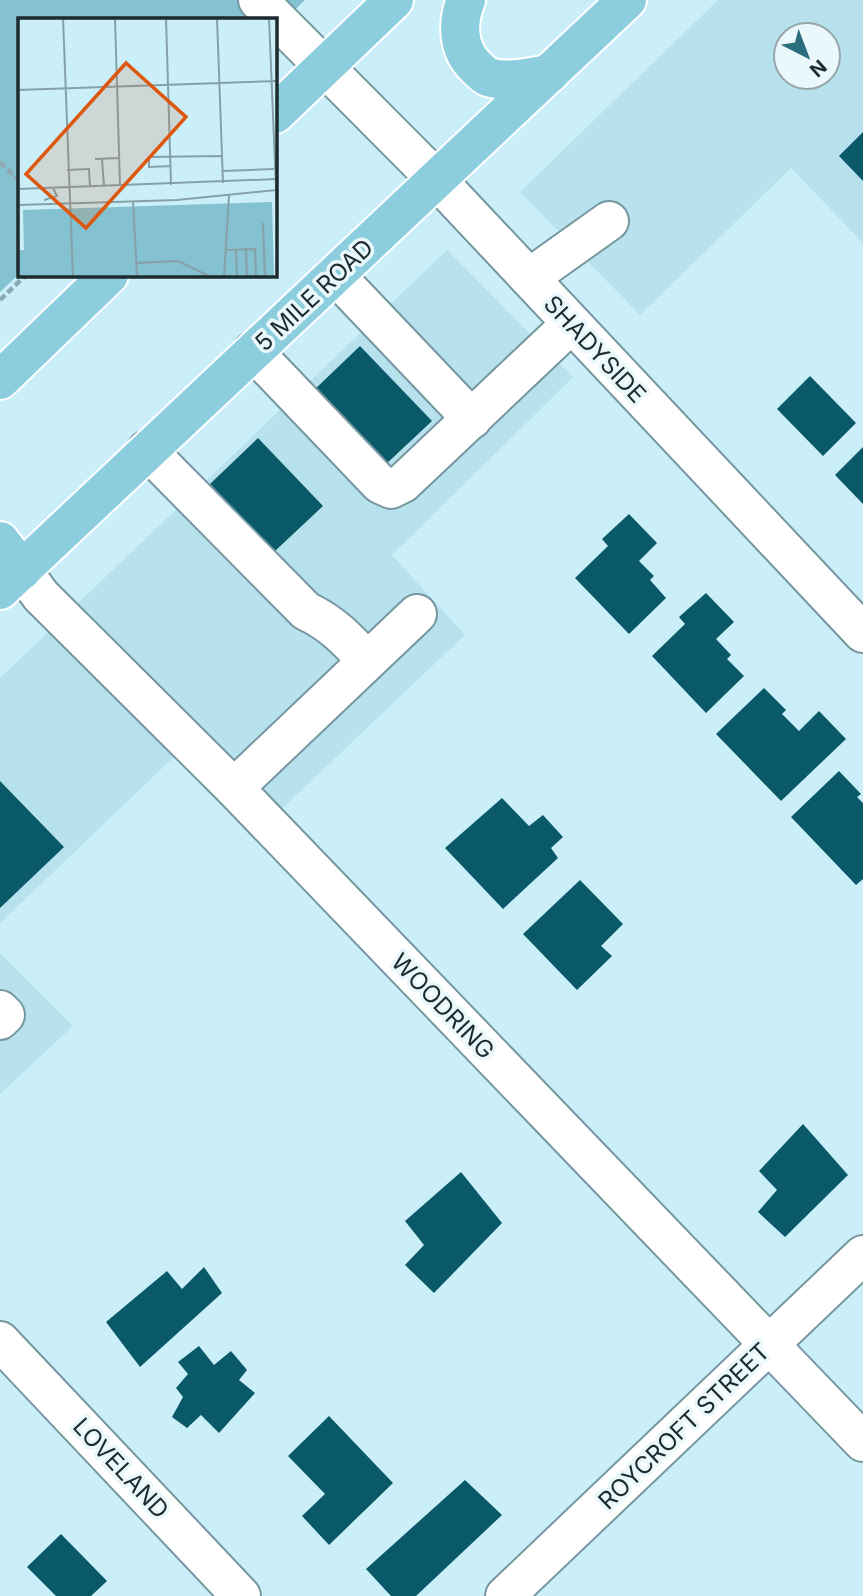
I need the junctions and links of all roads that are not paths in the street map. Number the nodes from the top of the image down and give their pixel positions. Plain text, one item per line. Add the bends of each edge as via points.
1 (257, 0) edge
2 (394, 0) edge
3 (466, 0) edge
4 (627, 0) edge
5 (275, 18) edge
6 (276, 19) edge
7 (324, 66) junction
8 (549, 74) junction
9 (276, 113) edge
10 (437, 180) junction
11 (609, 221) dead end
12 (335, 275) junction
13 (108, 276) edge
14 (529, 278) junction
15 (571, 324) junction
16 (253, 351) junction
17 (0, 380) edge
18 (472, 419) junction
19 (146, 450) junction
20 (7, 567) edge
21 (417, 614) dead end
22 (863, 634) edge
23 (368, 661) junction
24 (234, 788) junction
25 (0, 1010) edge
26 (0, 1020) edge
27 (863, 1255) edge
28 (0, 1341) edge
29 (769, 1345) junction
30 (863, 1442) edge
31 (241, 1596) edge
32 (505, 1596) edge

1 - 5 street, SHADYSIDE
2 - 7 main road
3 - 8 main road via 461,45 487,77
4 - 8 main road, 5 MILE ROAD
6 - 7 street, SHADYSIDE
7 - 9 main road
7 - 10 street, SHADYSIDE
8 - 10 main road, 5 MILE ROAD
10 - 12 main road, 5 MILE ROAD
10 - 14 street, SHADYSIDE
11 - 14 street
12 - 16 main road, 5 MILE ROAD
12 - 18 street
13 - 17 main road
14 - 15 street, SHADYSIDE
15 - 18 street
15 - 22 street, SHADYSIDE
16 - 18 street via 380,484 391,488 403,483
16 - 19 main road, 5 MILE ROAD
19 - 20 main road, 5 MILE ROAD
19 - 23 street via 306,611 339,631
20 - 24 street, WOODRING
21 - 23 street
23 - 24 street
24 - 29 street, WOODRING
25 - 26 street via 5,1015
27 - 29 street, ROYCROFT STREET
28 - 31 street, LOVELAND
29 - 30 street, WOODRING
29 - 32 street, ROYCROFT STREET

